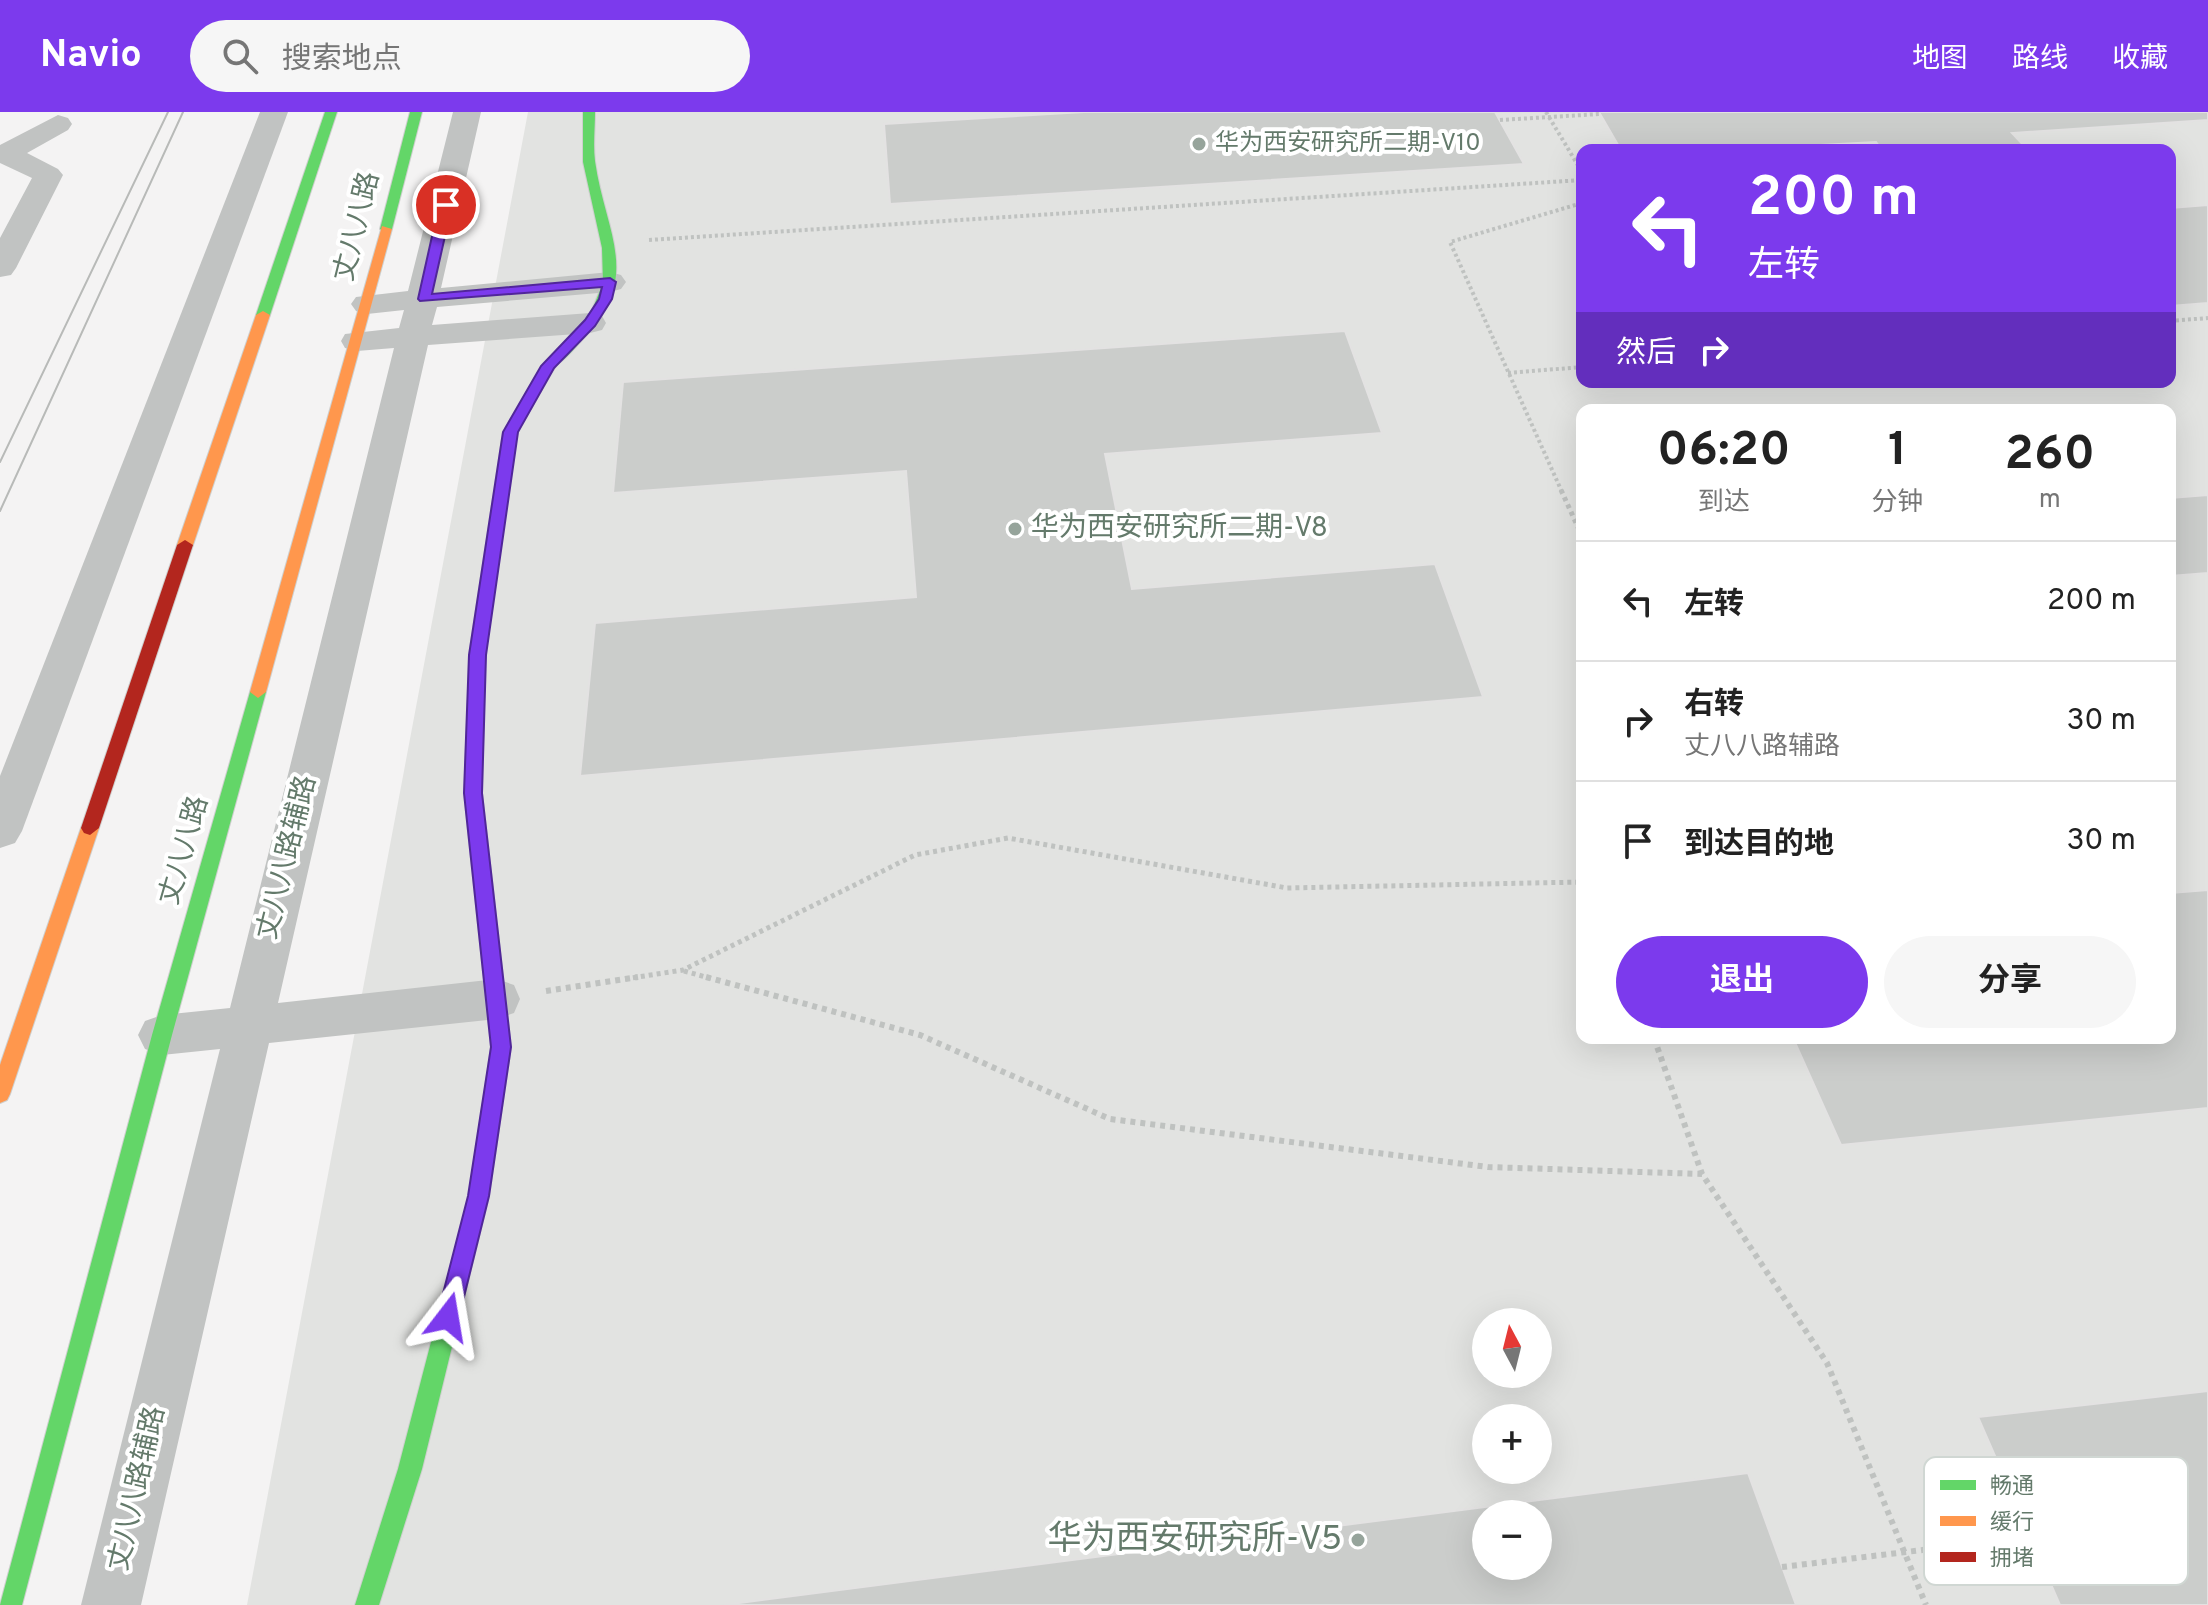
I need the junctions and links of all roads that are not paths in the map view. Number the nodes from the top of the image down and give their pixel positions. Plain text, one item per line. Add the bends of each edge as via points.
1 (274, 112) edge
2 (331, 112) edge
3 (416, 112) edge
4 (467, 112) edge
5 (589, 112) edge
6 (58, 124) dead end
7 (0, 268) edge
8 (610, 282) junction
9 (367, 304) junction
10 (419, 318) junction
11 (590, 323) junction
12 (357, 341) junction
13 (0, 831) edge
14 (497, 999) junction
15 (248, 1026) junction
16 (162, 1035) junction
17 (0, 1094) edge
18 (10, 1605) edge
19 (111, 1605) edge
20 (367, 1605) edge

1 - 13 street
2 - 17 main road, 丈八八路
3 - 9 main road, 丈八八路
4 - 10 street, 丈八八路辅路
5 - 8 main road via 589,160
6 - 7 street via 5,154 48,175
8 - 10 street
8 - 11 main road
9 - 10 street
9 - 12 main road, 丈八八路
10 - 11 street
10 - 12 street
10 - 15 street, 丈八八路辅路
11 - 14 main road via 548,366 510,432 477,655 473,793
12 - 16 main road, 丈八八路
14 - 15 street
14 - 20 main road via 501,1047 479,1196 410,1469
15 - 16 street
15 - 19 street, 丈八八路辅路
16 - 18 main road, 丈八八路

